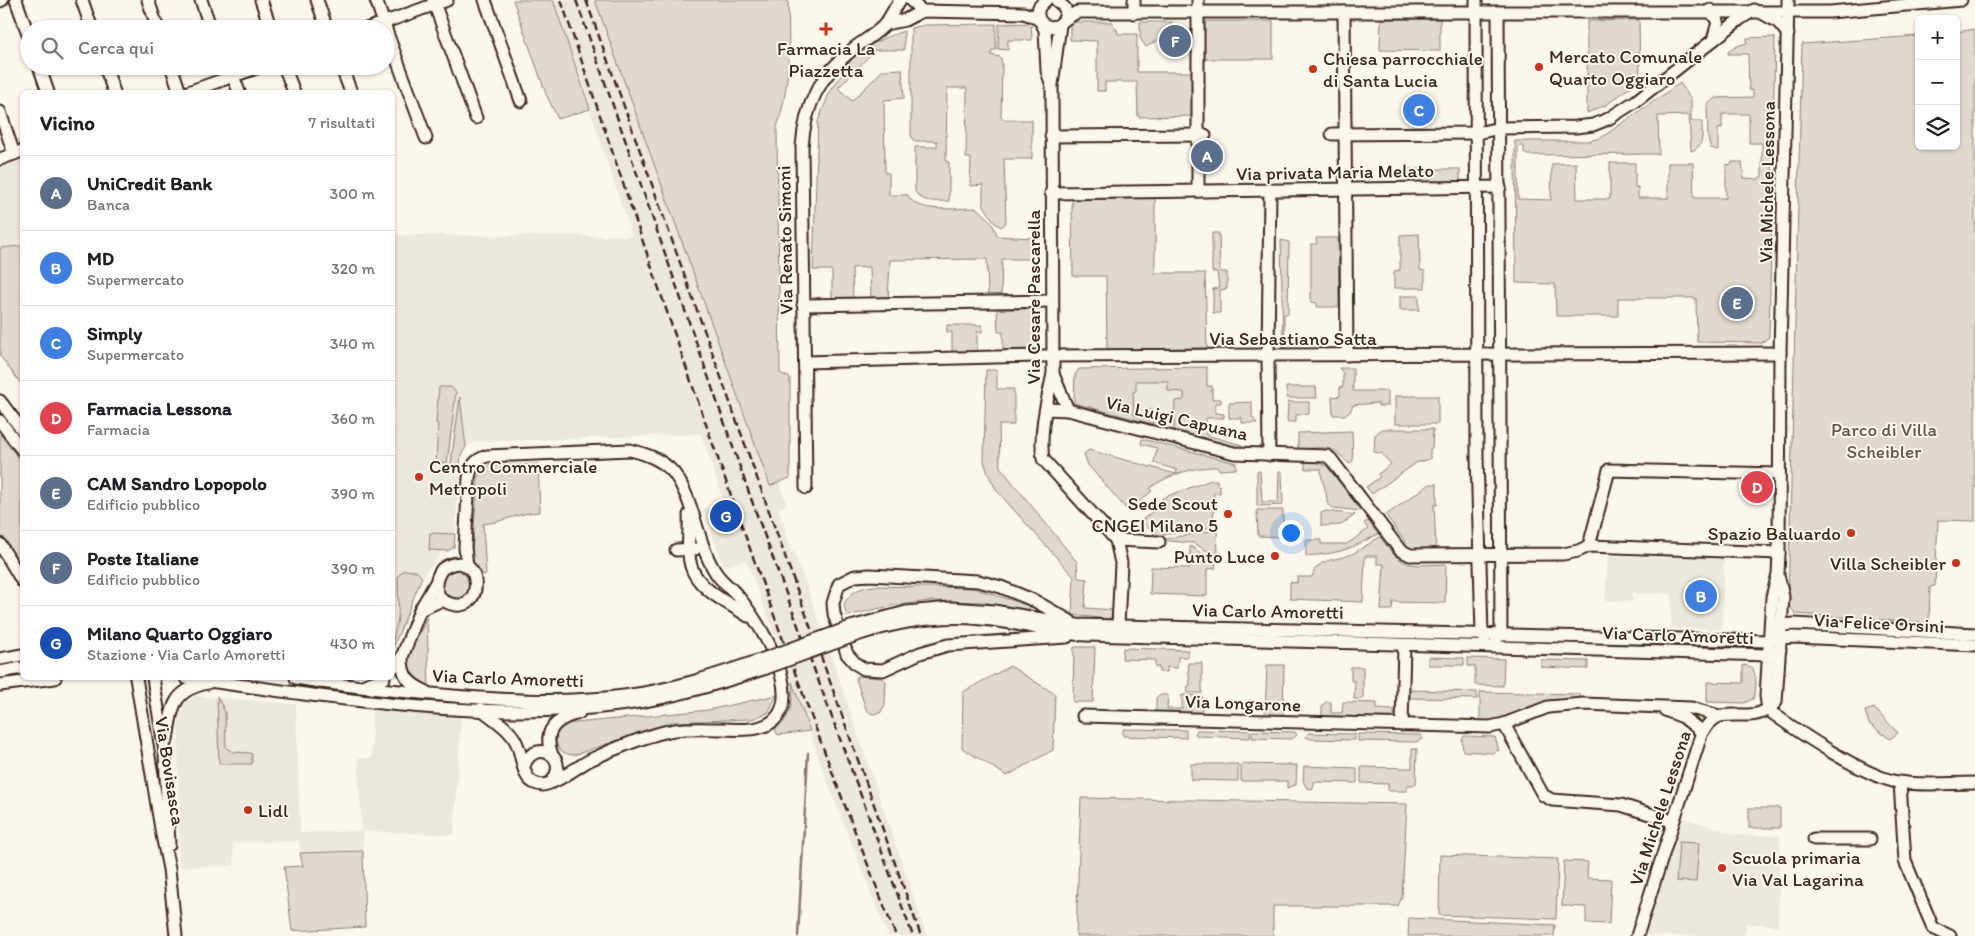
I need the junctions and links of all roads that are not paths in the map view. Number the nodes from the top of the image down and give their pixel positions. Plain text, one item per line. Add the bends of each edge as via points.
1 (16, 0) edge
2 (82, 0) edge
3 (148, 0) edge
4 (201, 0) edge
5 (261, 0) edge
6 (317, 0) edge
7 (376, 0) edge
8 (447, 0) edge
9 (485, 0) edge
10 (900, 0) edge
11 (910, 0) edge
12 (1134, 0) edge
13 (1198, 0) edge
14 (1961, 0) edge
15 (433, 2) edge
16 (1043, 2) edge
17 (1060, 2) edge
18 (1788, 5) edge
19 (1476, 6) edge
20 (1710, 10) junction
21 (1755, 10) junction
22 (922, 11) junction
23 (1077, 12) junction
24 (1344, 12) junction
25 (1498, 12) junction
26 (1023, 13) junction
27 (1134, 13) junction
28 (1198, 13) junction
29 (23, 20) edge
30 (89, 20) edge
31 (155, 20) edge
32 (209, 20) edge
33 (268, 20) edge
34 (324, 20) edge
35 (383, 20) edge
36 (395, 22) edge
37 (1040, 22) junction
38 (1062, 22) junction
39 (885, 24) junction
40 (1788, 34) junction
41 (1712, 42) junction
42 (395, 54) edge
43 (42, 75) edge
44 (108, 75) edge
45 (174, 75) edge
46 (237, 75) edge
47 (287, 75) edge
48 (344, 75) edge
49 (231, 77) junction
50 (1052, 85) junction
51 (47, 90) edge
52 (113, 90) edge
53 (179, 90) edge
54 (194, 90) edge
55 (238, 90) edge
56 (293, 90) edge
57 (349, 90) edge
58 (521, 101) dead end
59 (0, 112) edge
60 (476, 118) dead end
61 (1500, 128) junction
62 (1477, 133) junction
63 (1332, 134) dead end
64 (1345, 134) junction
65 (1201, 135) junction
66 (1051, 136) junction
67 (426, 138) dead end
68 (18, 152) edge
69 (0, 159) edge
70 (1477, 187) junction
71 (1500, 187) junction
72 (1270, 190) junction
73 (1345, 190) junction
74 (1198, 191) junction
75 (1051, 193) junction
76 (1052, 301) junction
77 (803, 305) junction
78 (1780, 353) junction
79 (1477, 354) junction
80 (1501, 354) junction
81 (1268, 355) junction
82 (1347, 355) junction
83 (1053, 356) junction
84 (805, 362) junction
85 (1053, 374) junction
86 (0, 401) edge
87 (1046, 410) junction
88 (1068, 410) junction
89 (0, 421) edge
90 (20, 427) edge
91 (20, 447) edge
92 (1269, 455) junction
93 (1779, 474) junction
94 (806, 488) dead end
95 (688, 505) junction
96 (1116, 540) junction
97 (1158, 542) dead end
98 (0, 544) edge
99 (1589, 546) junction
100 (689, 548) junction
101 (676, 550) dead end
102 (1779, 553) junction
103 (708, 554) junction
104 (1480, 555) junction
105 (1500, 555) junction
106 (462, 565) junction
107 (1778, 574) junction
108 (20, 578) edge
109 (722, 580) junction
110 (435, 584) junction
111 (713, 593) junction
112 (442, 600) junction
113 (420, 610) junction
114 (758, 623) junction
115 (1782, 625) junction
116 (1118, 626) junction
117 (1076, 629) junction
118 (1482, 634) junction
119 (1501, 634) junction
120 (1975, 634) edge
121 (1775, 640) junction
122 (1404, 645) junction
123 (1975, 645) edge
124 (1491, 647) junction
125 (20, 655) edge
126 (1768, 655) junction
127 (402, 657) junction
128 (0, 659) edge
129 (764, 664) junction
130 (395, 665) edge
131 (20, 668) edge
132 (0, 672) edge
133 (39, 680) edge
134 (136, 680) edge
135 (154, 680) edge
136 (201, 680) edge
137 (308, 680) edge
138 (380, 680) edge
139 (216, 682) junction
140 (0, 685) edge
141 (355, 688) junction
142 (431, 694) junction
143 (1652, 705) junction
144 (600, 707) junction
145 (481, 709) junction
146 (1768, 710) junction
147 (1083, 716) dead end
148 (1719, 716) junction
149 (1504, 724) junction
150 (1402, 725) junction
151 (1702, 732) junction
152 (165, 752) junction
153 (554, 757) junction
154 (591, 760) junction
155 (524, 766) junction
156 (553, 780) junction
157 (1900, 783) junction
158 (1975, 783) edge
159 (1672, 821) junction
160 (1870, 838) dead end
161 (1814, 839) dead end
162 (169, 869) junction
163 (1931, 932) edge
164 (176, 936) edge
165 (1637, 936) edge
166 (1950, 936) edge

1 - 29 street
2 - 30 street
3 - 31 street
4 - 32 street
5 - 33 street
6 - 34 street
7 - 35 street
8 - 15 street
9 - 58 street
10 - 39 street, Via Renato Simoni
11 - 22 street
12 - 27 street
13 - 28 street
14 - 18 street via 1852,11
15 - 36 street
15 - 60 street
16 - 26 street
16 - 37 street
17 - 23 street
17 - 38 street via 1066,13
18 - 21 street
18 - 40 street, Via Michele Lessona
19 - 24 street
19 - 25 street
19 - 62 street
20 - 21 street
20 - 25 street
20 - 41 street via 1718,22
21 - 40 street via 1778,22
21 - 41 street
22 - 26 street, Via Renato Simoni
22 - 39 street, Via Renato Simoni via 905,20
23 - 27 street
23 - 38 street
24 - 28 street
24 - 64 street
25 - 61 street
26 - 37 street, Via Renato Simoni
27 - 28 street
28 - 65 street
37 - 38 street via 1051,28
37 - 50 street
38 - 50 street
39 - 77 street, Via Renato Simoni via 829,72 819,85 805,118 802,147
40 - 78 street, Via Michele Lessona
41 - 61 street via 1608,119 1576,127
42 - 67 street
43 - 51 street
44 - 52 street
45 - 53 street
46 - 49 street
47 - 56 street
48 - 57 street
49 - 54 street
49 - 55 street
50 - 66 street, Via Cesare Pascarella
59 - 68 street
61 - 62 street
61 - 71 street
62 - 64 street
62 - 70 street
63 - 64 street
64 - 73 street
65 - 66 street
65 - 74 street
66 - 75 street, Via Cesare Pascarella
68 - 69 street
70 - 71 street, Via privata Maria Melato
70 - 73 street, Via privata Maria Melato
70 - 79 street
71 - 80 street
72 - 73 street, Via privata Maria Melato
72 - 74 street, Via privata Maria Melato
72 - 81 street
73 - 82 street
74 - 75 street, Via privata Maria Melato
75 - 76 street, Via Cesare Pascarella
76 - 77 street
76 - 83 street, Via Cesare Pascarella
77 - 84 street, Via Renato Simoni
78 - 80 street, Via Sebastiano Satta
78 - 93 street, Via Michele Lessona
79 - 80 street, Via Sebastiano Satta
79 - 82 street, Via Sebastiano Satta
79 - 104 street
80 - 105 street
81 - 82 street, Via Sebastiano Satta
81 - 83 street, Via Sebastiano Satta
81 - 92 street
83 - 84 street, Via Sebastiano Satta
83 - 85 street, Via Cesare Pascarella
84 - 94 street, Via Renato Simoni
85 - 87 street, Via Cesare Pascarella
85 - 88 street
86 - 90 street
87 - 88 street, Via Luigi Capuana
87 - 96 street, Via Cesare Pascarella via 1043,418 1043,460
88 - 92 street, Via Luigi Capuana via 1226,451
89 - 91 street
92 - 104 street, Via Luigi Capuana via 1322,455 1332,459 1405,554
93 - 99 street via 1609,470
93 - 102 street, Via Michele Lessona
95 - 100 street, Via Carlo Amoretti
95 - 103 street, Via Carlo Amoretti
95 - 106 street, Via Carlo Amoretti via 673,473 648,454 630,450 487,456 478,459 470,469
96 - 97 street
96 - 116 street via 1120,563
98 - 108 street
99 - 102 street, Via Luigi Capuana
99 - 105 street, Via Luigi Capuana via 1563,554
100 - 101 street
100 - 103 street
100 - 111 street, Via Carlo Amoretti via 691,566 698,580
102 - 107 street, Via Michele Lessona
103 - 109 street, Via Carlo Amoretti
104 - 105 street, Via Luigi Capuana
104 - 118 street
105 - 119 street
106 - 110 street via 442,569
106 - 112 street via 473,572 477,580 473,597 458,605
107 - 115 street, Via Michele Lessona via 1783,597
107 - 121 street, Via Michele Lessona via 1772,597
109 - 111 street
109 - 114 street, Via Carlo Amoretti
110 - 112 street
110 - 113 street
111 - 114 street, Via Carlo Amoretti
112 - 113 street
113 - 127 street
114 - 154 street, Via Carlo Amoretti via 783,683 782,709 776,718 760,728 668,731
115 - 120 street, Via Felice Orsini
115 - 121 street, Via Michele Lessona
116 - 117 street, Via Carlo Amoretti
116 - 118 street, Via Carlo Amoretti
117 - 117 street, Via Carlo Amoretti via 1062,638 948,645 883,670 864,669 847,654 833,603 839,584 845,579 870,575 978,581 1035,601
117 - 122 street, Via Carlo Amoretti
117 - 129 street, Via Carlo Amoretti, bridge via 953,618 906,622 853,632
118 - 119 street, Via Carlo Amoretti
118 - 124 street
119 - 121 street, Via Carlo Amoretti
119 - 124 street
121 - 123 street, Via Felice Orsini via 1793,637
121 - 126 street, Via Michele Lessona
121 - 146 street, Via Michele Lessona via 1776,702
122 - 124 street, Via Carlo Amoretti
122 - 150 street
124 - 126 street, Via Carlo Amoretti
125 - 128 street
126 - 146 street, Via Michele Lessona
127 - 130 street
127 - 142 street via 406,679
129 - 142 street, Via Carlo Amoretti via 624,696 560,701
129 - 144 street, Via Carlo Amoretti via 695,690
131 - 132 street
133 - 140 street
134 - 162 street, Via Bovisasca
135 - 152 street, Via Bovisasca
136 - 139 street, Via Carlo Amoretti
137 - 141 street, Via Carlo Amoretti
138 - 141 street
139 - 145 street, Via Carlo Amoretti via 356,701
139 - 152 street via 196,686 179,696 172,713
141 - 142 street, Via Carlo Amoretti
143 - 148 street, Via Longarone via 1691,708
143 - 149 street, Via Longarone via 1548,707
143 - 151 street, Via Longarone via 1683,717
144 - 145 street, Via Carlo Amoretti via 536,712
144 - 153 street, Via Carlo Amoretti via 567,716 555,724 548,736
145 - 155 street, Via Carlo Amoretti via 516,740
146 - 148 street via 1749,716
146 - 157 street via 1879,778
147 - 150 street, Via Longarone
148 - 151 street, Via Michele Lessona
149 - 150 street, Via Longarone via 1490,727
149 - 159 street via 1543,795 1552,800 1621,805
151 - 159 street, Via Michele Lessona
152 - 162 street, Via Bovisasca
153 - 154 street, Via Carlo Amoretti via 568,762
153 - 155 street, Via Carlo Amoretti via 535,752
153 - 156 street, Via Carlo Amoretti via 558,769
154 - 156 street, Via Carlo Amoretti
155 - 156 street, Via Carlo Amoretti via 526,777 531,782 543,785
157 - 158 street
157 - 163 street via 1905,861
159 - 165 street, Via Michele Lessona
160 - 161 street
162 - 164 street, Via Bovisasca
163 - 166 street

